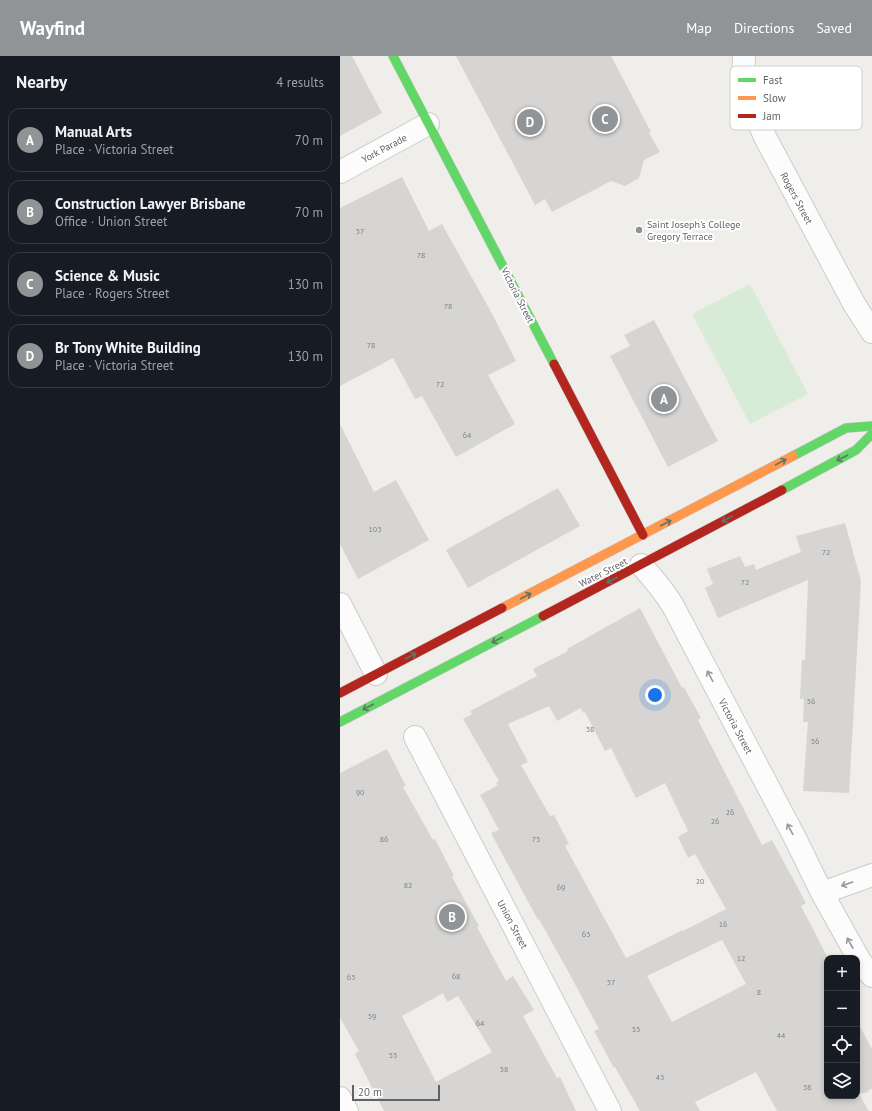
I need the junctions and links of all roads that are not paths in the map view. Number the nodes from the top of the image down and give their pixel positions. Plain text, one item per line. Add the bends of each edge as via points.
1 (393, 56) edge
2 (744, 56) edge
3 (744, 66) edge
4 (428, 124) junction
5 (762, 130) edge
6 (340, 172) edge
7 (872, 332) edge
8 (872, 426) edge
9 (872, 434) edge
10 (642, 535) junction
11 (641, 565) junction
12 (340, 604) edge
13 (376, 674) junction
14 (340, 693) edge
15 (340, 722) edge
16 (415, 737) dead end
17 (872, 875) edge
18 (822, 893) junction
19 (872, 976) edge
20 (340, 1098) edge
21 (347, 1111) edge
22 (610, 1111) edge

1 - 4 main road, Victoria Street
2 - 3 street, Rogers Street
4 - 6 street, York Parade
4 - 10 main road, Victoria Street
5 - 7 street, Rogers Street via 853,302
10 -> 8 main road, Water Street via 846,428
9 -> 11 main road, Water Street via 856,450
13 -> 10 main road, Water Street
11 -> 15 main road, Water Street
18 -> 11 street, Victoria Street via 673,606
12 - 13 street
13 - 14 main road, Water Street
16 - 22 street, Union Street
17 -> 18 street
19 -> 18 street, Victoria Street via 860,961
20 - 21 street

